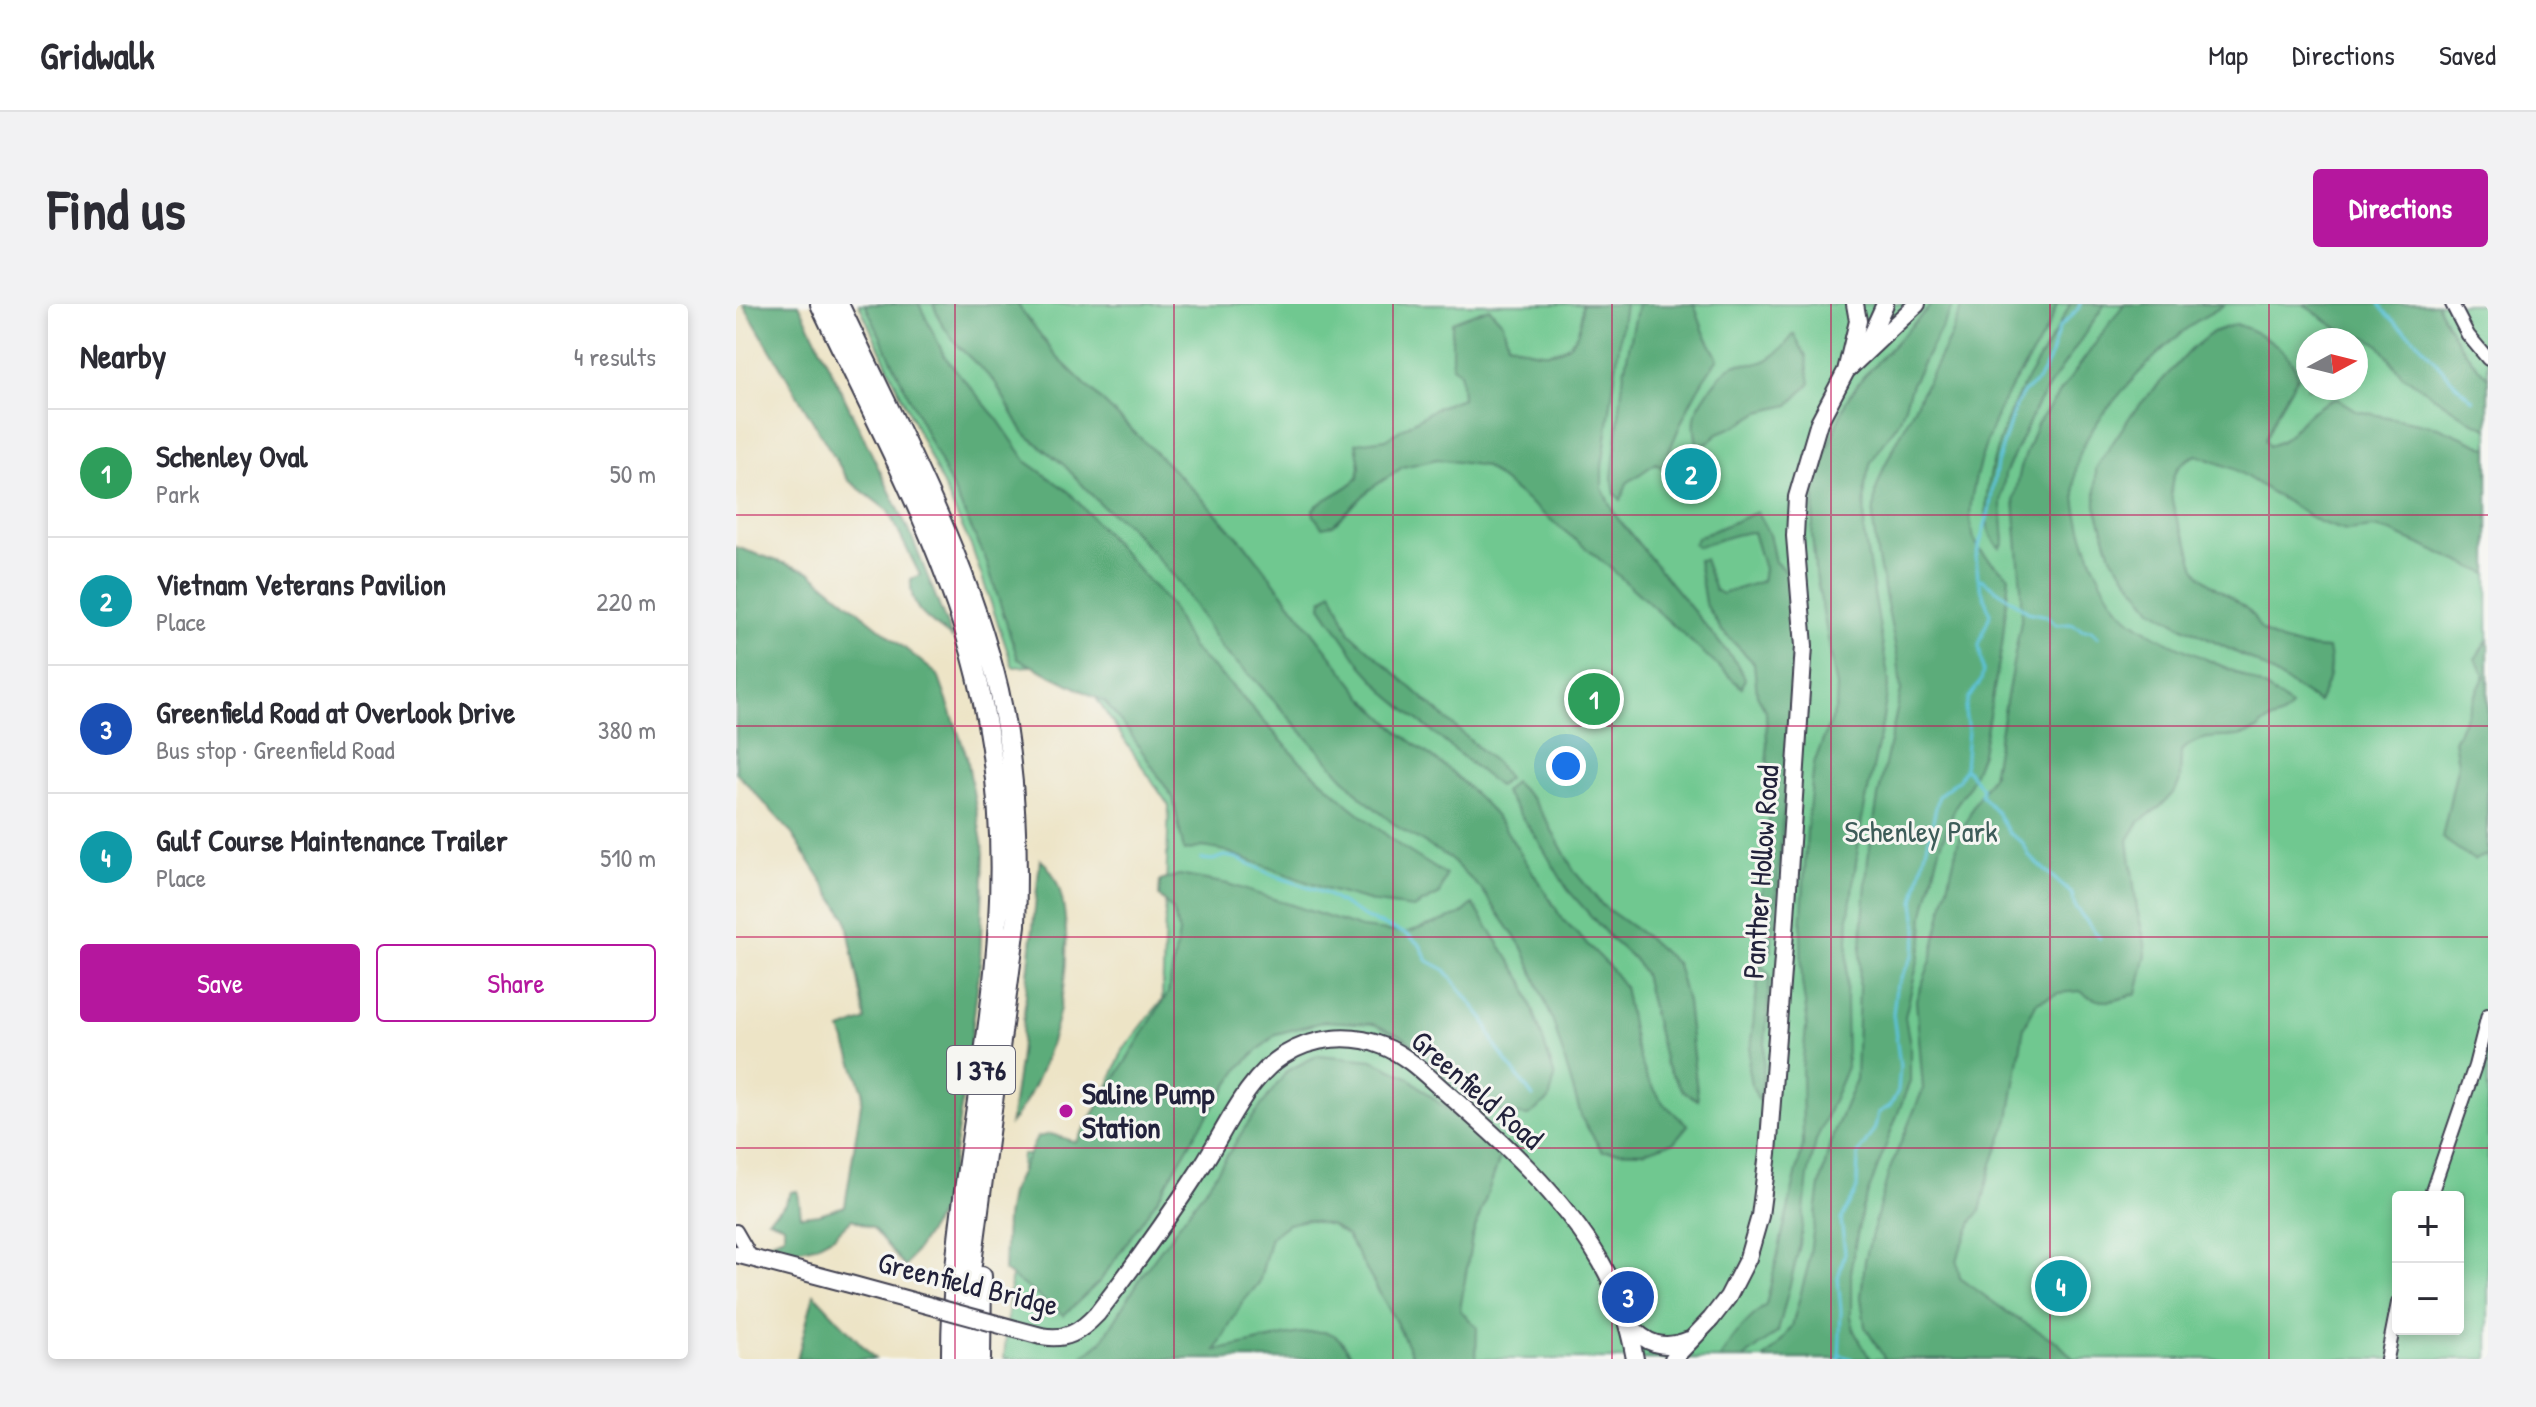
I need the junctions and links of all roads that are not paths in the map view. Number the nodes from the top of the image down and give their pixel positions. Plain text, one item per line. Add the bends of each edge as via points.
1 (820, 304) edge
2 (839, 304) edge
3 (1855, 304) edge
4 (1873, 304) edge
5 (1885, 304) edge
6 (1917, 304) edge
7 (2452, 304) edge
8 (2488, 359) edge
9 (1852, 361) junction
10 (975, 636) junction
11 (2488, 1015) edge
12 (996, 1094) junction
13 (2432, 1191) edge
14 (736, 1231) edge
15 (744, 1256) edge
16 (1626, 1320) junction
17 (2392, 1328) edge
18 (1076, 1333) joint
19 (1694, 1338) junction
20 (951, 1359) edge
21 (966, 1359) edge
22 (981, 1359) edge
23 (1635, 1359) edge
24 (1673, 1359) edge
25 (2387, 1359) edge

1 - 10 highway, I 376
2 - 10 highway, I 376 via 955,553
3 - 9 main road
4 - 9 main road
5 - 9 main road via 1871,338
6 - 9 main road
7 - 8 street
9 - 19 main road, Panther Hollow Road via 1819,422 1797,497 1804,646 1760,1216 1748,1258 1728,1297
10 - 12 highway, I 376 via 1005,720 1018,867
10 - 20 highway, I 376 via 1000,838 998,924 955,1277
11 - 13 street
12 - 21 highway, I 376 via 970,1279
12 - 22 highway
14 - 15 street
15 - 18 main road, Greenfield Bridge, bridge via 1041,1336
16 - 18 main road, Greenfield Road via 1612,1282 1585,1238 1486,1128 1396,1052 1334,1038 1287,1053 1256,1080 1146,1249
16 - 19 main road via 1655,1345 1678,1345
16 - 23 main road, Greenfield Road
17 - 25 street
19 - 24 main road, Panther Hollow Road

